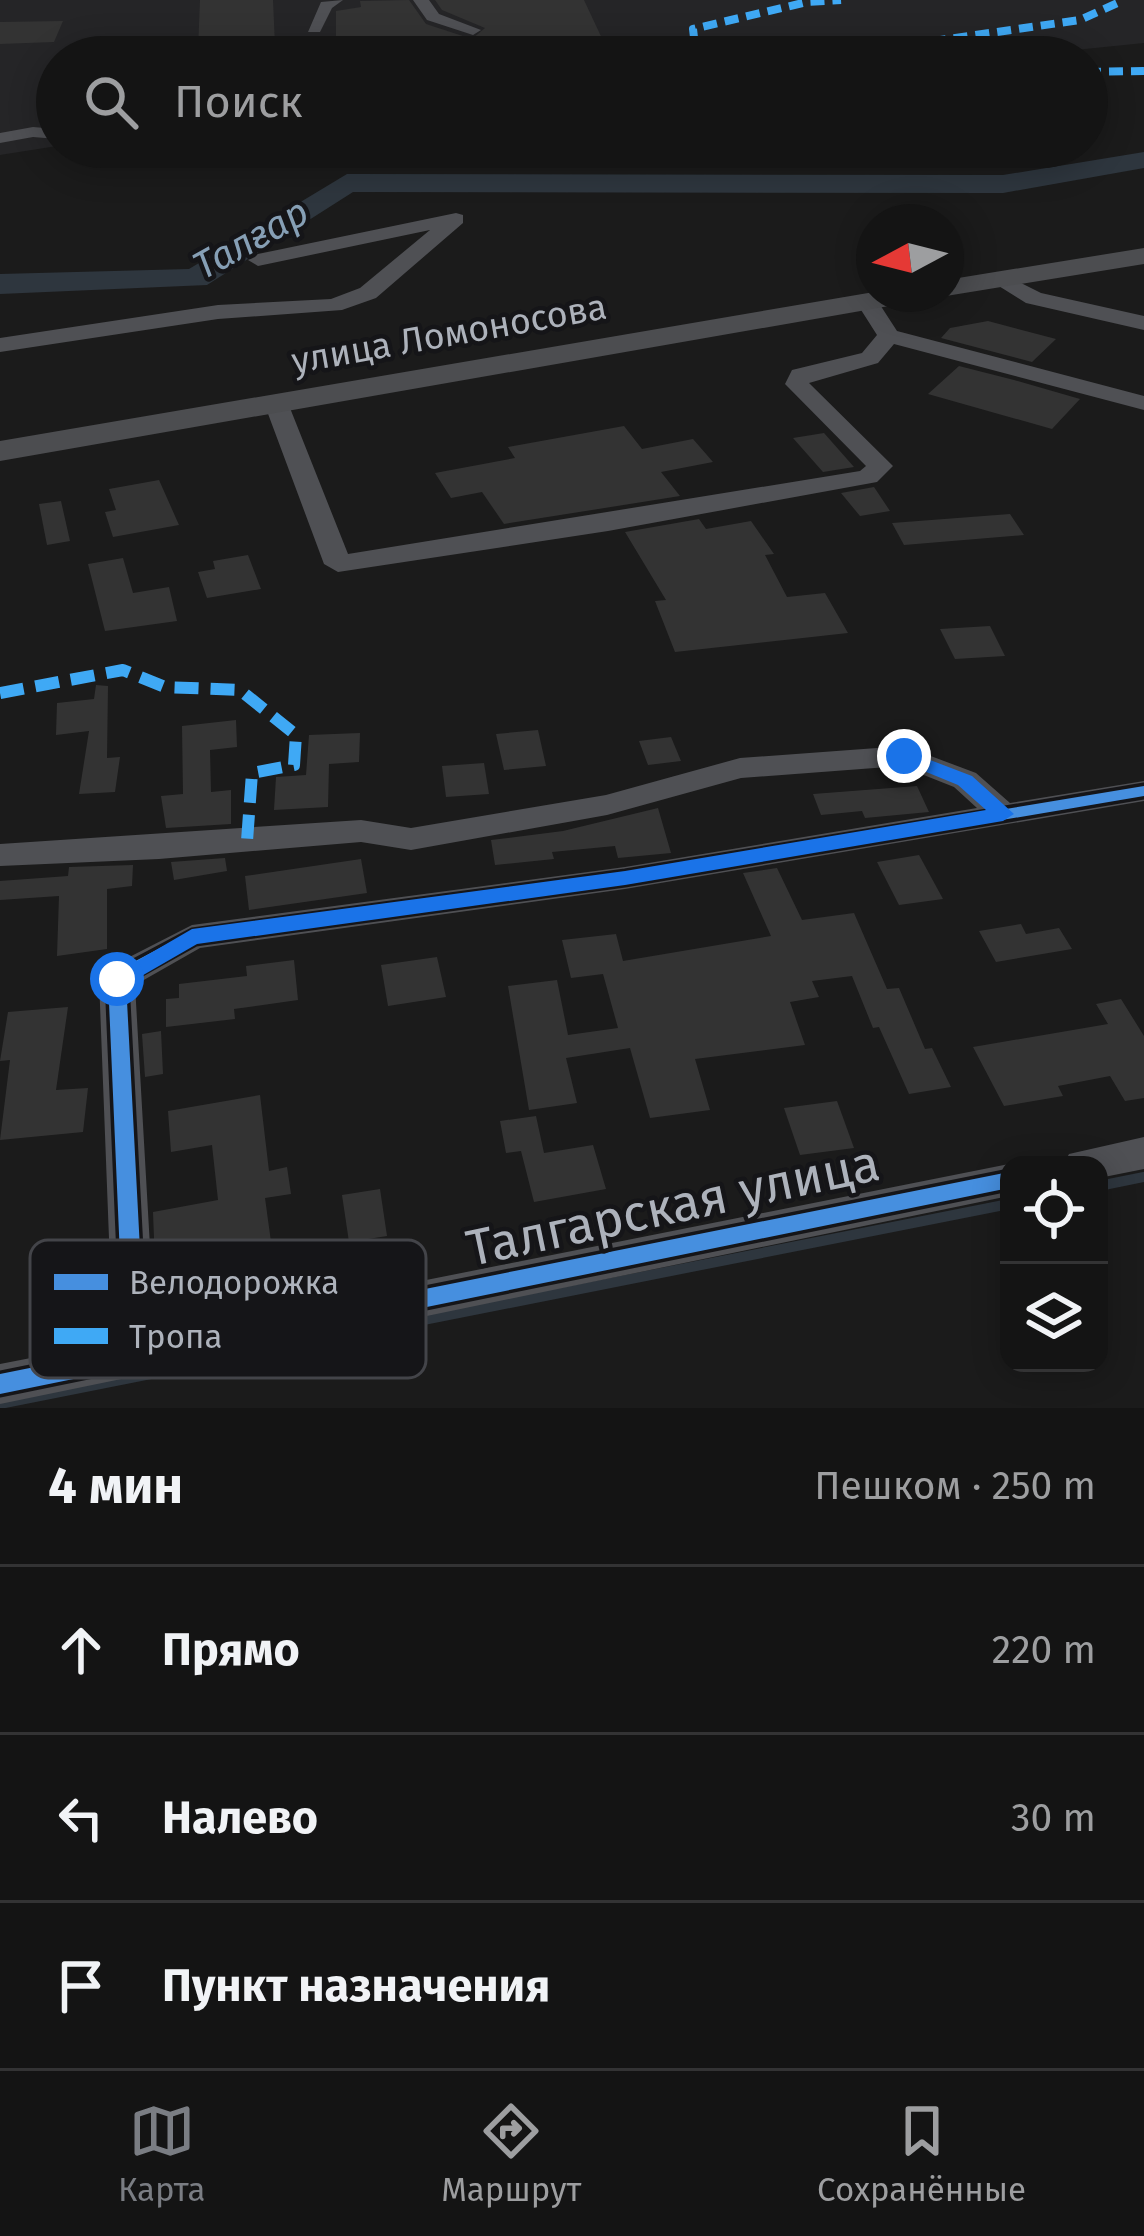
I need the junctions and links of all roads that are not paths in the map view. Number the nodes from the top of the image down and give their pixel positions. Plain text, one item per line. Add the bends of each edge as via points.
1 (335, 0) edge
2 (421, 0) edge
3 (314, 29) dead end
4 (472, 30) dead end
5 (36, 132) edge
6 (0, 138) edge
7 (1144, 256) edge
8 (258, 260) dead end
9 (1001, 279) junction
10 (964, 285) edge
11 (856, 304) edge
12 (873, 312) edge
13 (1144, 323) edge
14 (889, 336) junction
15 (0, 345) edge
16 (276, 403) junction
17 (1144, 403) edge
18 (0, 451) edge
19 (1144, 791) edge
20 (1003, 814) junction
21 (0, 855) edge
22 (1144, 1153) edge
23 (1108, 1160) edge
24 (1000, 1182) edge
25 (129, 1240) edge
26 (426, 1299) edge
27 (31, 1378) edge
28 (0, 1384) edge

1 - 3 street
2 - 4 street via 433,17
5 - 6 street
7 - 9 main road
8 - 15 street via 456,219 368,293 334,304 218,312
9 - 10 main road
9 - 13 street via 1034,298
11 - 16 main road, улица Ломоносова
12 - 14 street
14 - 16 street via 870,358 800,375 797,384 880,466 868,477 338,564
14 - 17 street
16 - 18 main road, улица Ломоносова
19 - 20 street
20 - 21 street via 965,780 904,756 740,768 607,805 411,839 362,831
20 - 25 street via 625,878 192,937 117,979
22 - 23 street
24 - 26 street, Талгарская улица
27 - 28 street, Талгарская улица

